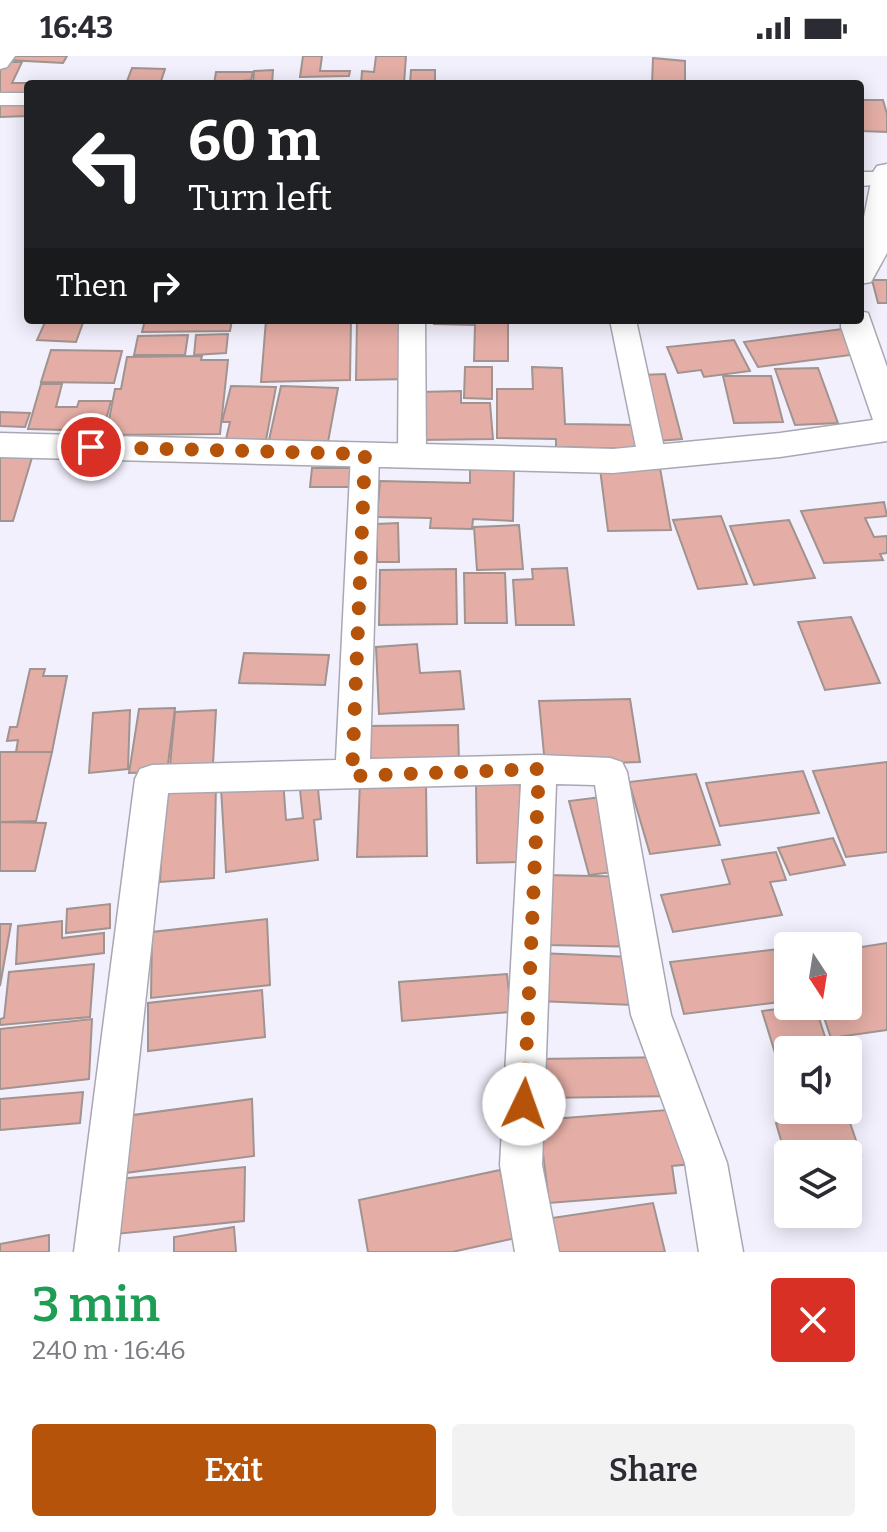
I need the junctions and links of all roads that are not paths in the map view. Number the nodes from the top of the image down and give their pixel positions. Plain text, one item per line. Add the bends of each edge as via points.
1 (5, 56) edge
2 (0, 63) edge
3 (0, 99) edge
4 (24, 99) edge
5 (877, 176) edge
6 (864, 268) edge
7 (412, 324) edge
8 (624, 324) edge
9 (857, 324) edge
10 (887, 415) edge
11 (887, 430) edge
12 (0, 445) edge
13 (365, 454) junction
14 (412, 455) junction
15 (652, 457) junction
16 (539, 769) junction
17 (352, 776) junction
18 (96, 1252) edge
19 (537, 1252) edge
20 (721, 1252) edge

1 - 2 street
3 - 4 street
5 - 6 street via 872,253
7 - 14 street
8 - 15 street
9 - 10 street
11 - 15 street
12 - 13 street
13 - 14 street
13 - 17 street
14 - 15 street via 613,461
16 - 17 street
16 - 19 street via 521,1165
16 - 20 street via 610,772 651,1015 706,1163
17 - 18 street via 152,779

